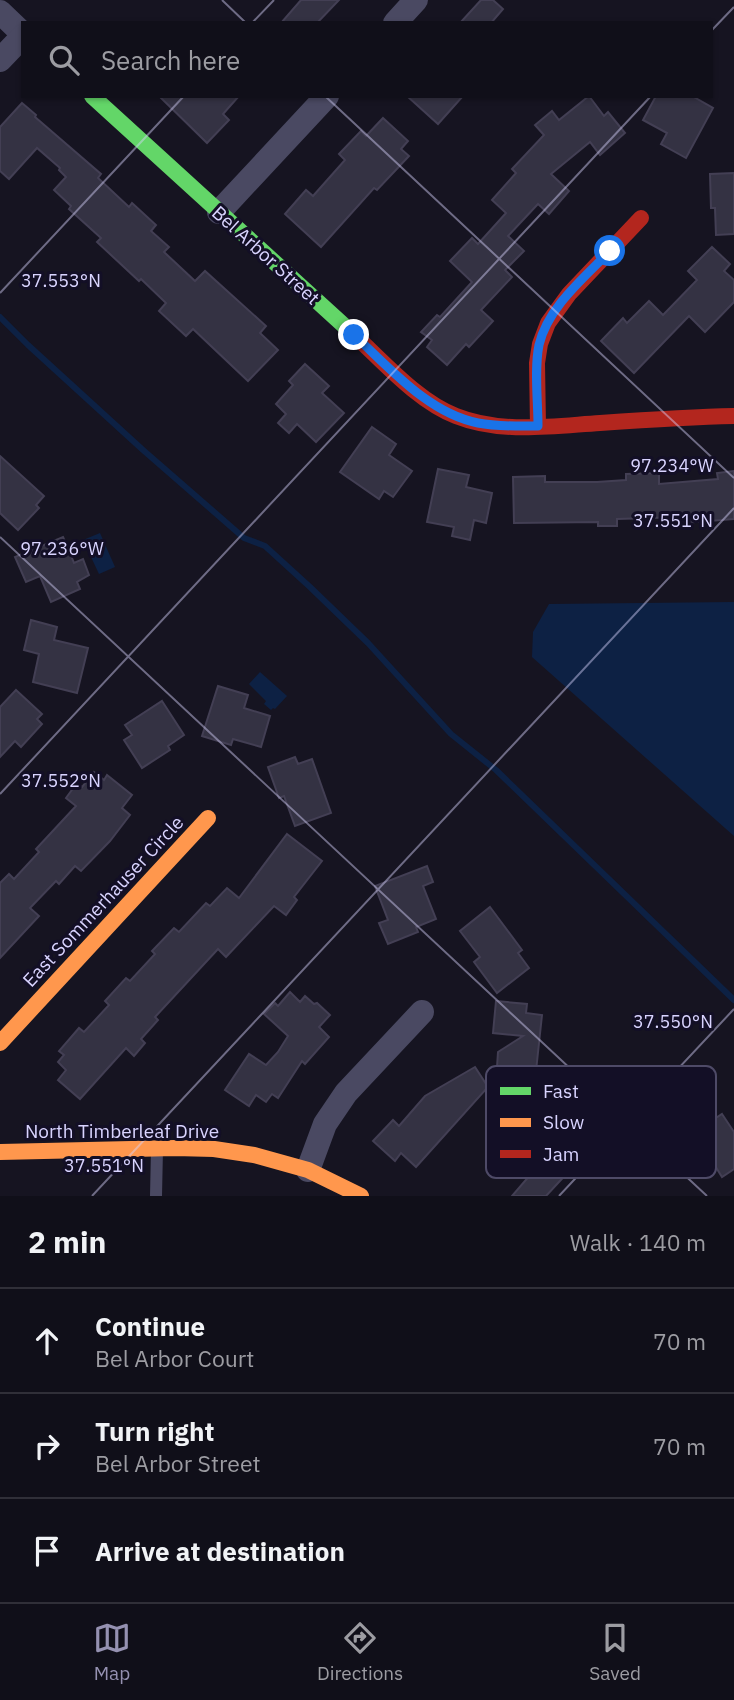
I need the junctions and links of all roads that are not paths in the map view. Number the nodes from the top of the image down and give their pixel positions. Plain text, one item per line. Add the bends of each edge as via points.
1 (416, 0) edge
2 (0, 12) edge
3 (397, 21) edge
4 (21, 33) edge
5 (21, 37) edge
6 (0, 60) edge
7 (94, 98) edge
8 (325, 98) edge
9 (219, 212) junction
10 (641, 218) dead end
11 (734, 416) edge
12 (538, 426) junction
13 (208, 818) dead end
14 (422, 1012) dead end
15 (0, 1042) edge
16 (158, 1149) junction
17 (0, 1152) edge
18 (308, 1170) junction
19 (156, 1196) edge
20 (361, 1196) edge

1 - 3 street
2 - 4 street
5 - 6 street
7 - 9 street, Bel Arbor Street
8 - 9 street
9 - 12 street, Bel Arbor Street via 429,401 478,424
10 - 12 street via 572,290 545,329 537,364
11 - 12 street, Bel Arbor Street
13 - 15 street, East Sommerhauser Circle
14 - 18 street via 324,1124
16 - 17 street, North Timberleaf Drive
16 - 18 street, North Timberleaf Drive via 214,1149
16 - 19 lane
18 - 20 street, North Timberleaf Drive

